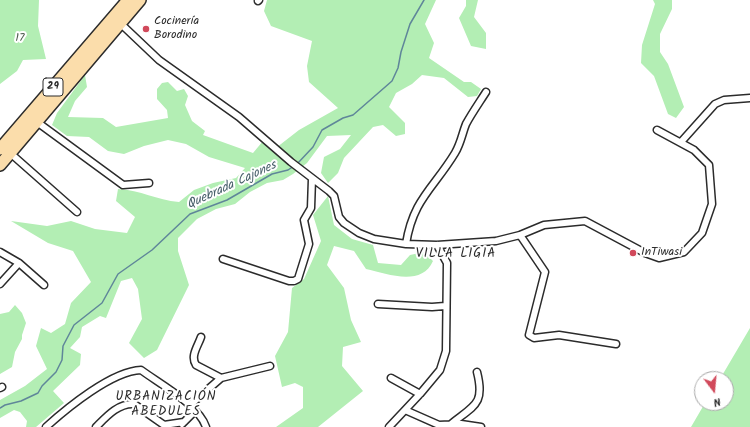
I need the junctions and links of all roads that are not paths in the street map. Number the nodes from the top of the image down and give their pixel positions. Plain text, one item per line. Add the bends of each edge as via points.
1 (128, 0) edge
2 (140, 0) edge
3 (120, 23) junction
4 (486, 92) dead end
5 (750, 98) edge
6 (37, 122) junction
7 (656, 130) dead end
8 (681, 142) junction
9 (5, 150) edge
10 (0, 165) edge
11 (312, 179) junction
12 (149, 183) dead end
13 (77, 212) dead end
14 (520, 235) junction
15 (406, 244) junction
16 (437, 245) junction
17 (0, 252) edge
18 (223, 259) dead end
19 (19, 263) junction
20 (0, 284) edge
21 (44, 285) dead end
22 (378, 304) dead end
23 (445, 306) junction
24 (202, 337) dead end
25 (616, 344) dead end
26 (270, 366) dead end
27 (477, 372) dead end
28 (221, 378) junction
29 (391, 378) dead end
30 (420, 394) junction
31 (190, 405) junction
32 (405, 410) junction
33 (195, 411) junction
34 (184, 422) junction
35 (451, 424) junction
36 (46, 427) edge
37 (96, 427) edge
38 (178, 427) edge
39 (206, 427) edge
40 (389, 427) edge
41 (481, 427) edge

1 - 9 highway, 29
2 - 3 highway, 29
3 - 6 highway, 29
3 - 11 street via 159,60 239,117
4 - 15 street via 466,125 461,143 454,155 421,198 408,227
5 - 8 street via 724,100 715,104
6 - 9 highway, 29
6 - 12 street via 124,185
7 - 8 street
8 - 14 street via 694,150 709,165 712,204 702,233 684,252 659,258 585,222 544,225
9 - 10 highway, 29
9 - 13 street
11 - 15 street via 334,196 339,217 344,224 364,235
11 - 18 street via 312,208 304,220 309,244 298,278 289,281
14 - 16 street via 496,240
14 - 25 street via 545,272 529,335 534,338 559,334
15 - 16 street
16 - 23 street via 447,263
17 - 19 street
19 - 20 street
19 - 21 street
22 - 23 street
23 - 30 street via 446,351 440,370
24 - 28 street via 193,355 193,361
26 - 28 street
27 - 35 street via 481,386 480,398
28 - 31 street
29 - 30 street
30 - 32 street
31 - 33 street
31 - 36 street via 141,370 134,370 97,387 69,406
32 - 35 street via 439,425
32 - 40 street
33 - 34 street
33 - 39 street via 201,416
34 - 37 street via 164,425 134,404 129,404 110,413
34 - 38 street
35 - 41 street

